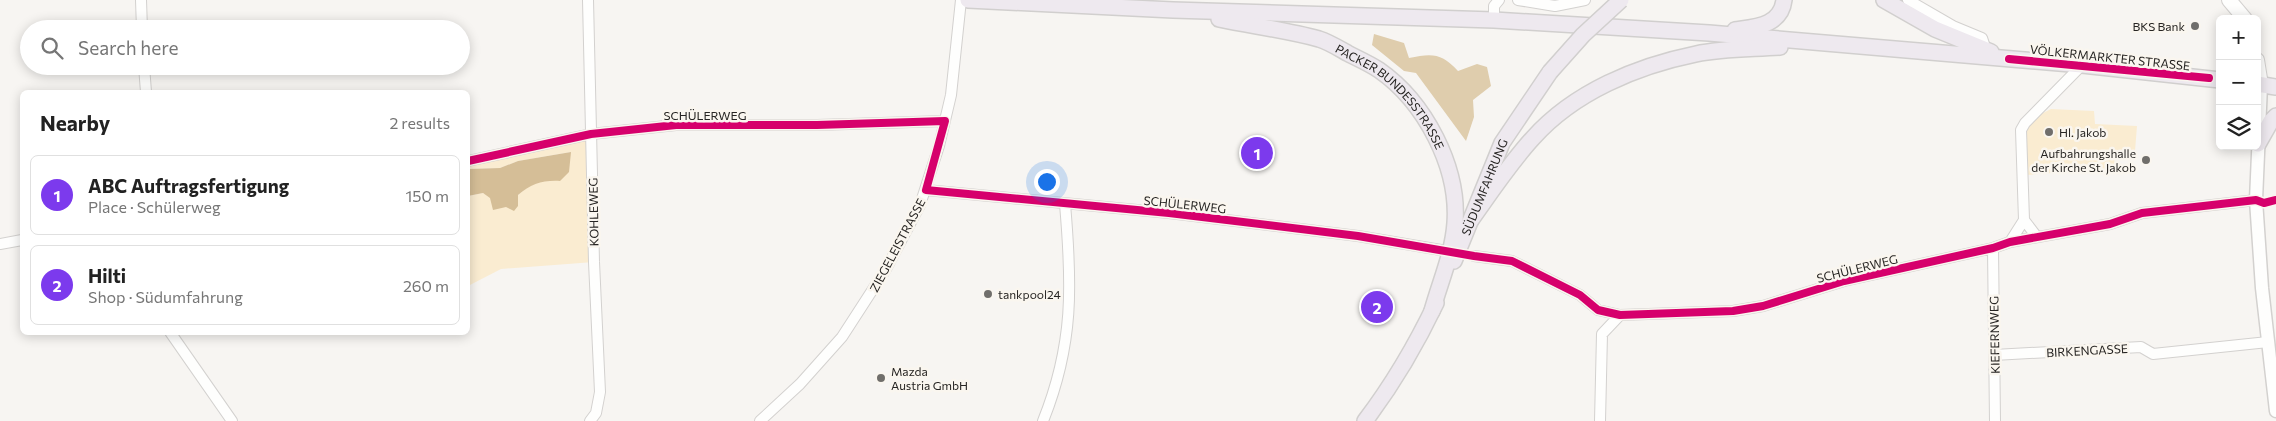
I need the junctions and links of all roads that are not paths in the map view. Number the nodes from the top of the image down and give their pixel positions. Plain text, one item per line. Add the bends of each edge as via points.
1 (141, 0) edge
2 (588, 0) edge
3 (961, 0) edge
4 (968, 0) edge
5 (1499, 0) edge
6 (1518, 0) edge
7 (1584, 0) edge
8 (1621, 0) edge
9 (1784, 0) edge
10 (1884, 0) edge
11 (1908, 0) edge
12 (2230, 0) edge
13 (1173, 10) junction
14 (2241, 15) edge
15 (142, 20) edge
16 (1494, 20) junction
17 (1708, 33) junction
18 (1820, 44) junction
19 (1986, 50) junction
20 (2009, 59) junction
21 (2082, 65) junction
22 (145, 75) edge
23 (2216, 77) edge
24 (2261, 85) edge
25 (2276, 88) edge
26 (146, 90) edge
27 (2276, 116) edge
28 (945, 121) junction
29 (591, 134) junction
30 (2261, 138) edge
31 (2258, 150) edge
32 (470, 161) edge
33 (926, 190) junction
34 (2256, 200) junction
35 (1065, 204) junction
36 (1471, 220) junction
37 (2024, 220) junction
38 (2037, 237) junction
39 (20, 240) edge
40 (2010, 242) junction
41 (0, 244) edge
42 (1992, 248) junction
43 (1441, 250) dead end
44 (1474, 256) dead end
45 (1598, 310) junction
46 (1432, 311) junction
47 (1620, 315) junction
48 (1602, 334) junction
49 (172, 335) edge
50 (2268, 342) junction
51 (1994, 355) junction
52 (2276, 411) edge
53 (762, 420) edge
54 (232, 421) edge
55 (590, 421) edge
56 (1043, 421) edge
57 (1365, 421) edge
58 (1600, 421) edge
59 (1994, 421) edge

1 - 15 street
2 - 29 street, KOHLEWEG
3 - 28 street, ZIEGELEISTRASSE via 954,78
4 - 13 main road
5 - 16 street via 1494,6
6 - 7 street via 1556,6
8 - 36 main road, SÜDUMFAHRUNG, bridge via 1589,28 1550,72 1502,143
9 - 17 main road via 1779,14 1772,21 1760,26
10 - 19 main road via 1935,29
11 - 19 street via 1982,38
12 - 14 main road
13 - 16 main road
13 - 46 main road, PACKER BUNDESSTRASSE via 1321,39 1380,70 1407,96 1436,136 1455,201 1451,247
16 - 17 main road
17 - 18 main road
18 - 20 main road, VÖLKERMARKTER STRASSE
18 - 36 main road via 1698,53 1634,70 1575,102 1534,136
19 - 20 main road
20 - 21 main road, VÖLKERMARKTER STRASSE
21 - 23 main road, VÖLKERMARKTER STRASSE
21 - 37 street via 2021,130
22 - 26 street
24 - 25 main road
27 - 30 main road
28 - 29 street, SCHÜLERWEG via 676,125
28 - 33 street, ZIEGELEISTRASSE
29 - 32 street, SCHÜLERWEG
29 - 55 street, KOHLEWEG via 600,392 596,413
31 - 34 street
33 - 35 street, SCHÜLERWEG
33 - 53 street, ZIEGELEISTRASSE via 886,269 842,337
34 - 38 street, SCHÜLERWEG via 2142,213 2110,224
34 - 50 street
35 - 43 street, SCHÜLERWEG via 1358,236
35 - 56 street via 1069,323 1060,369
36 - 46 main road, SÜDUMFAHRUNG
37 - 38 street
37 - 40 street
38 - 40 street, SCHÜLERWEG
39 - 41 street
40 - 42 street, SCHÜLERWEG
42 - 47 street, SCHÜLERWEG via 1844,281 1763,306 1733,311
42 - 51 street, KIEFERNWEG
44 - 45 street, SCHÜLERWEG via 1512,261 1580,295
45 - 47 street, SCHÜLERWEG
45 - 48 street
46 - 57 main road, SÜDUMFAHRUNG via 1420,339
47 - 48 street
48 - 58 street
49 - 54 street
50 - 51 street, BIRKENGASSE via 2153,354 2141,347
50 - 52 street
51 - 59 street, KIEFERNWEG

